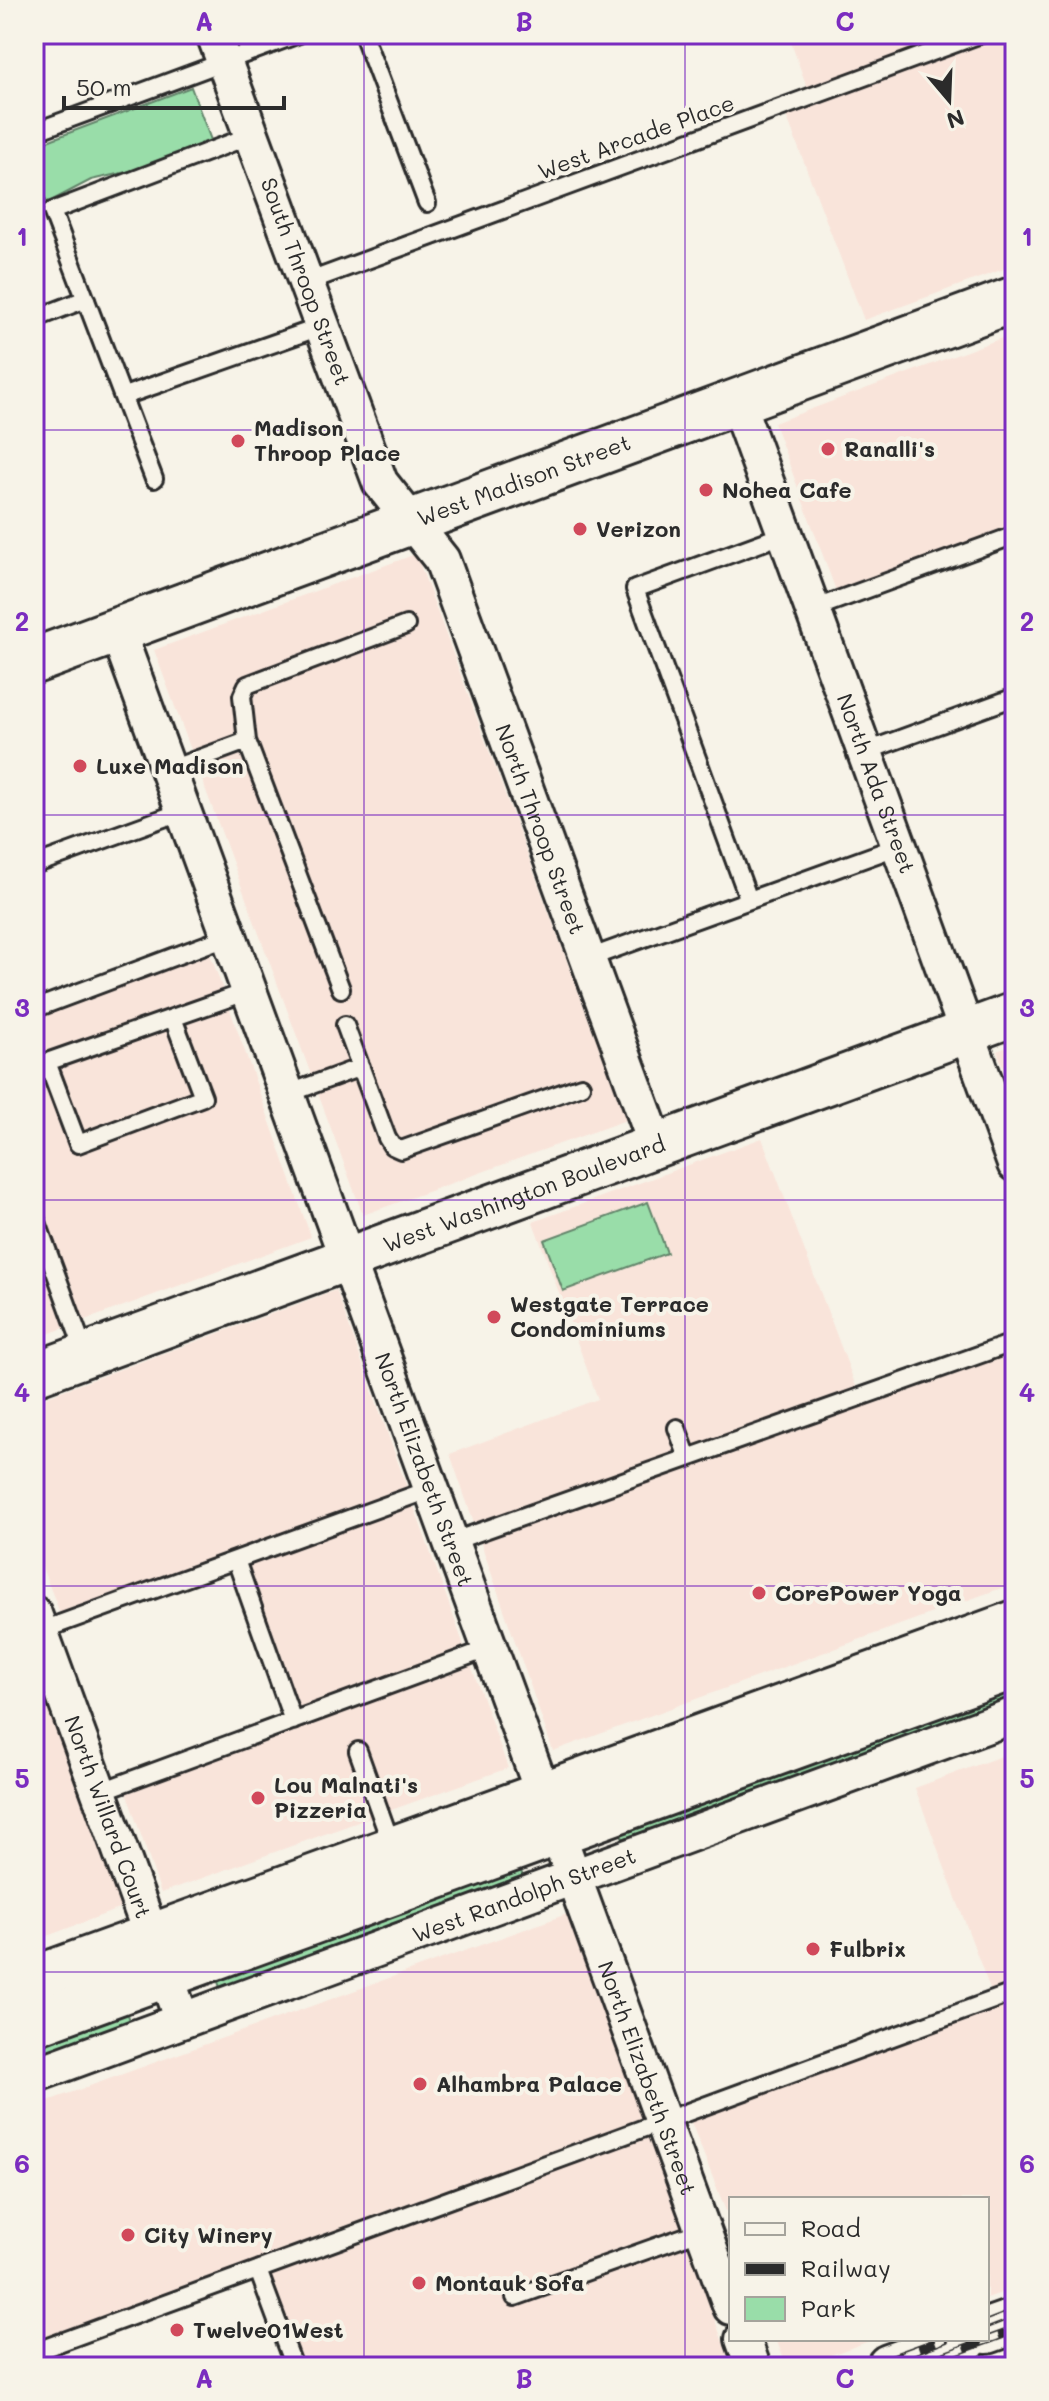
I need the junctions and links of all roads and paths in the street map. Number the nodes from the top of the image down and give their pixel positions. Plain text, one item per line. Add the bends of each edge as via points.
1 (299, 34) edge
2 (363, 34) edge
3 (981, 34) edge
4 (219, 48) edge
5 (34, 132) edge
6 (252, 135) junction
7 (427, 203) dead end
8 (307, 282) junction
9 (86, 299) junction
10 (1015, 299) edge
11 (34, 319) edge
12 (323, 326) junction
13 (124, 396) junction
14 (737, 402) junction
15 (154, 479) dead end
16 (412, 521) junction
17 (785, 534) junction
18 (1015, 535) edge
19 (813, 609) junction
20 (406, 625) dead end
21 (117, 630) junction
22 (34, 661) edge
23 (1015, 697) edge
24 (247, 741) junction
25 (864, 752) junction
26 (168, 770) junction
27 (183, 811) junction
28 (899, 846) junction
29 (34, 865) edge
30 (749, 900) junction
31 (229, 936) junction
32 (589, 958) junction
33 (341, 989) dead end
34 (249, 991) junction
35 (34, 1009) edge
36 (1015, 1014) edge
37 (173, 1018) junction
38 (345, 1025) dead end
39 (967, 1032) junction
40 (361, 1067) junction
41 (581, 1086) dead end
42 (287, 1094) junction
43 (656, 1145) junction
44 (1015, 1164) edge
45 (34, 1214) edge
46 (347, 1259) junction
47 (1015, 1342) edge
48 (86, 1355) junction
49 (34, 1374) edge
50 (677, 1428) dead end
51 (688, 1458) junction
52 (431, 1489) junction
53 (451, 1542) junction
54 (236, 1560) junction
55 (37, 1622) edge
56 (1015, 1622) edge
57 (490, 1648) junction
58 (1015, 1666) edge
59 (1015, 1715) edge
60 (293, 1721) junction
61 (358, 1751) dead end
62 (99, 1792) junction
63 (550, 1812) junction
64 (392, 1848) junction
65 (573, 1877) junction
66 (151, 1934) junction
67 (166, 1975) junction
68 (34, 1978) edge
69 (1015, 1992) edge
70 (182, 2020) junction
71 (34, 2023) edge
72 (34, 2075) edge
73 (663, 2121) junction
74 (703, 2230) junction
75 (258, 2270) junction
76 (515, 2297) dead end
77 (729, 2302) edge
78 (1015, 2321) edge
79 (989, 2330) edge
80 (744, 2341) edge
81 (961, 2341) edge
82 (34, 2352) edge
83 (899, 2365) edge
84 (294, 2367) edge
85 (753, 2367) edge

1 - 4 lane
2 - 7 lane
3 - 8 lane, West Arcade Place
4 - 5 lane
4 - 6 street, South Throop Street
6 - 8 street, South Throop Street
6 - 9 lane via 52,211
8 - 12 street, South Throop Street
9 - 11 lane
9 - 13 lane
10 - 14 main road, West Madison Street
12 - 13 lane
12 - 16 street, South Throop Street via 380,482
13 - 15 lane
14 - 16 main road, West Madison Street
14 - 17 street, North Ada Street
16 - 21 main road, West Madison Street
16 - 32 street, North Throop Street via 442,560
17 - 19 street, North Ada Street
17 - 30 lane via 635,589
18 - 19 lane
19 - 25 street, North Ada Street
20 - 24 lane via 247,685 242,696
21 - 22 main road, West Madison Street
21 - 26 street, North Elizabeth Street
23 - 25 lane
24 - 26 lane
24 - 33 lane
25 - 28 street, North Ada Street
26 - 27 street, North Elizabeth Street
27 - 29 lane
27 - 31 street, North Elizabeth Street
28 - 30 lane
28 - 39 street, North Ada Street
30 - 32 lane
31 - 34 street, North Elizabeth Street
31 - 35 lane
32 - 43 street, North Throop Street
34 - 37 lane
34 - 42 street, North Elizabeth Street
36 - 39 street, West Washington Boulevard
37 - 37 lane via 47,1062 78,1144 203,1097
38 - 40 lane
39 - 43 street, West Washington Boulevard
39 - 44 street, North Ada Street
40 - 41 lane via 387,1138 401,1150
40 - 42 lane
42 - 46 street, North Elizabeth Street
43 - 46 street, West Washington Boulevard
45 - 48 lane
46 - 48 street, West Washington Boulevard
46 - 52 street, North Elizabeth Street
47 - 51 lane
48 - 49 street, West Washington Boulevard
50 - 51 lane
51 - 53 lane
52 - 53 street, North Elizabeth Street
52 - 54 lane
53 - 57 street, North Elizabeth Street
54 - 55 lane
54 - 60 lane
55 - 62 street, North Willard Court
56 - 63 street
57 - 60 lane
57 - 63 street, North Elizabeth Street
58 - 63 main road
59 - 65 street, West Randolph Street
60 - 62 lane
61 - 64 lane
62 - 66 street, North Willard Court
63 - 64 street
63 - 65 street, North Elizabeth Street
63 - 67 main road
64 - 66 street
65 - 70 street, West Randolph Street
65 - 73 street, North Elizabeth Street
66 - 67 street, North Willard Court
66 - 68 street
67 - 70 street, North Willard Court
67 - 71 main road
69 - 73 lane
70 - 72 street, West Randolph Street
73 - 74 street, North Elizabeth Street
73 - 75 lane
74 - 76 lane
74 - 77 street, North Elizabeth Street
75 - 82 lane
75 - 84 lane
78 - 79 main road
80 - 85 street
81 - 83 main road

